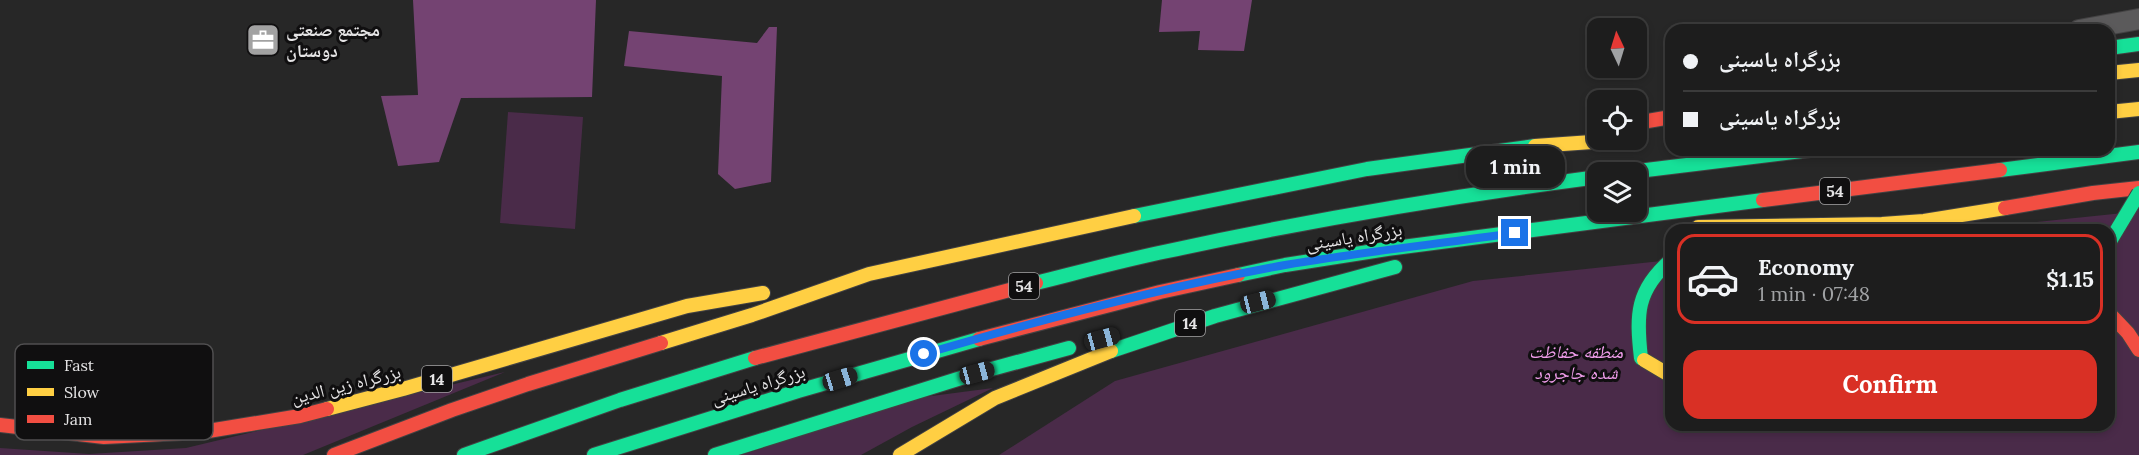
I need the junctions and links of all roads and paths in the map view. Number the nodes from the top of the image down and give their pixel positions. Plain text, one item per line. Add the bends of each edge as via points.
1 (2139, 19) edge
2 (2112, 24) edge
3 (2139, 44) edge
4 (2115, 47) edge
5 (2139, 70) edge
6 (2115, 73) edge
7 (2139, 109) edge
8 (2115, 111) edge
9 (1665, 118) edge
10 (1647, 121) edge
11 (1587, 133) edge
12 (1587, 142) edge
13 (1547, 144) junction
14 (2139, 152) edge
15 (2115, 155) edge
16 (1761, 156) edge
17 (2108, 156) edge
18 (1647, 170) edge
19 (1587, 178) edge
20 (2139, 188) edge
21 (2139, 193) edge
22 (2139, 205) edge
23 (2116, 207) dead end
24 (2058, 213) dead end
25 (1941, 220) junction
26 (1882, 224) edge
27 (1647, 228) dead end
28 (1531, 231) junction
29 (2115, 233) edge
30 (1498, 236) junction
31 (1431, 257) dead end
32 (1409, 264) dead end
33 (1665, 264) edge
34 (868, 273) junction
35 (1239, 308) junction
36 (2115, 319) edge
37 (1110, 337) dead end
38 (1077, 346) dead end
39 (2139, 350) edge
40 (1665, 372) edge
41 (0, 425) edge
42 (15, 427) edge
43 (213, 430) edge
44 (906, 453) edge
45 (334, 455) edge
46 (464, 455) edge
47 (594, 455) edge
48 (715, 455) edge

1 - 2 street
3 - 4 highway
5 - 6 highway
7 - 8 highway
9 - 10 highway
11 - 13 highway
12 - 13 highway
13 - 34 highway via 1367,169
14 - 15 highway, بزرگراه یاسینی / 54
16 - 18 highway
17 - 28 highway, بزرگراه یاسینی / 54
19 - 46 highway, بزرگراه یاسینی / 54 via 1302,223 1166,251 742,362
20 - 25 highway
21 - 29 highway, bridge
22 - 23 highway
24 - 25 highway
25 - 26 highway
27 - 28 highway
28 - 30 highway, بزرگراه یاسینی / 54
30 - 31 highway
30 - 47 highway, بزرگراه یاسینی / 54 via 1285,265 1160,292 945,348
32 - 35 highway, 14
33 - 40 highway via 1642,293 1638,319 1642,359
34 - 43 highway, بزرگراه زین الدین / 14 via 687,306 300,416
34 - 45 highway via 752,315 495,395
35 - 37 highway
35 - 44 highway, 14 via 1147,337 1040,379 983,405
36 - 39 highway
38 - 48 highway
41 - 42 highway, بزرگراه زین الدین / 14

